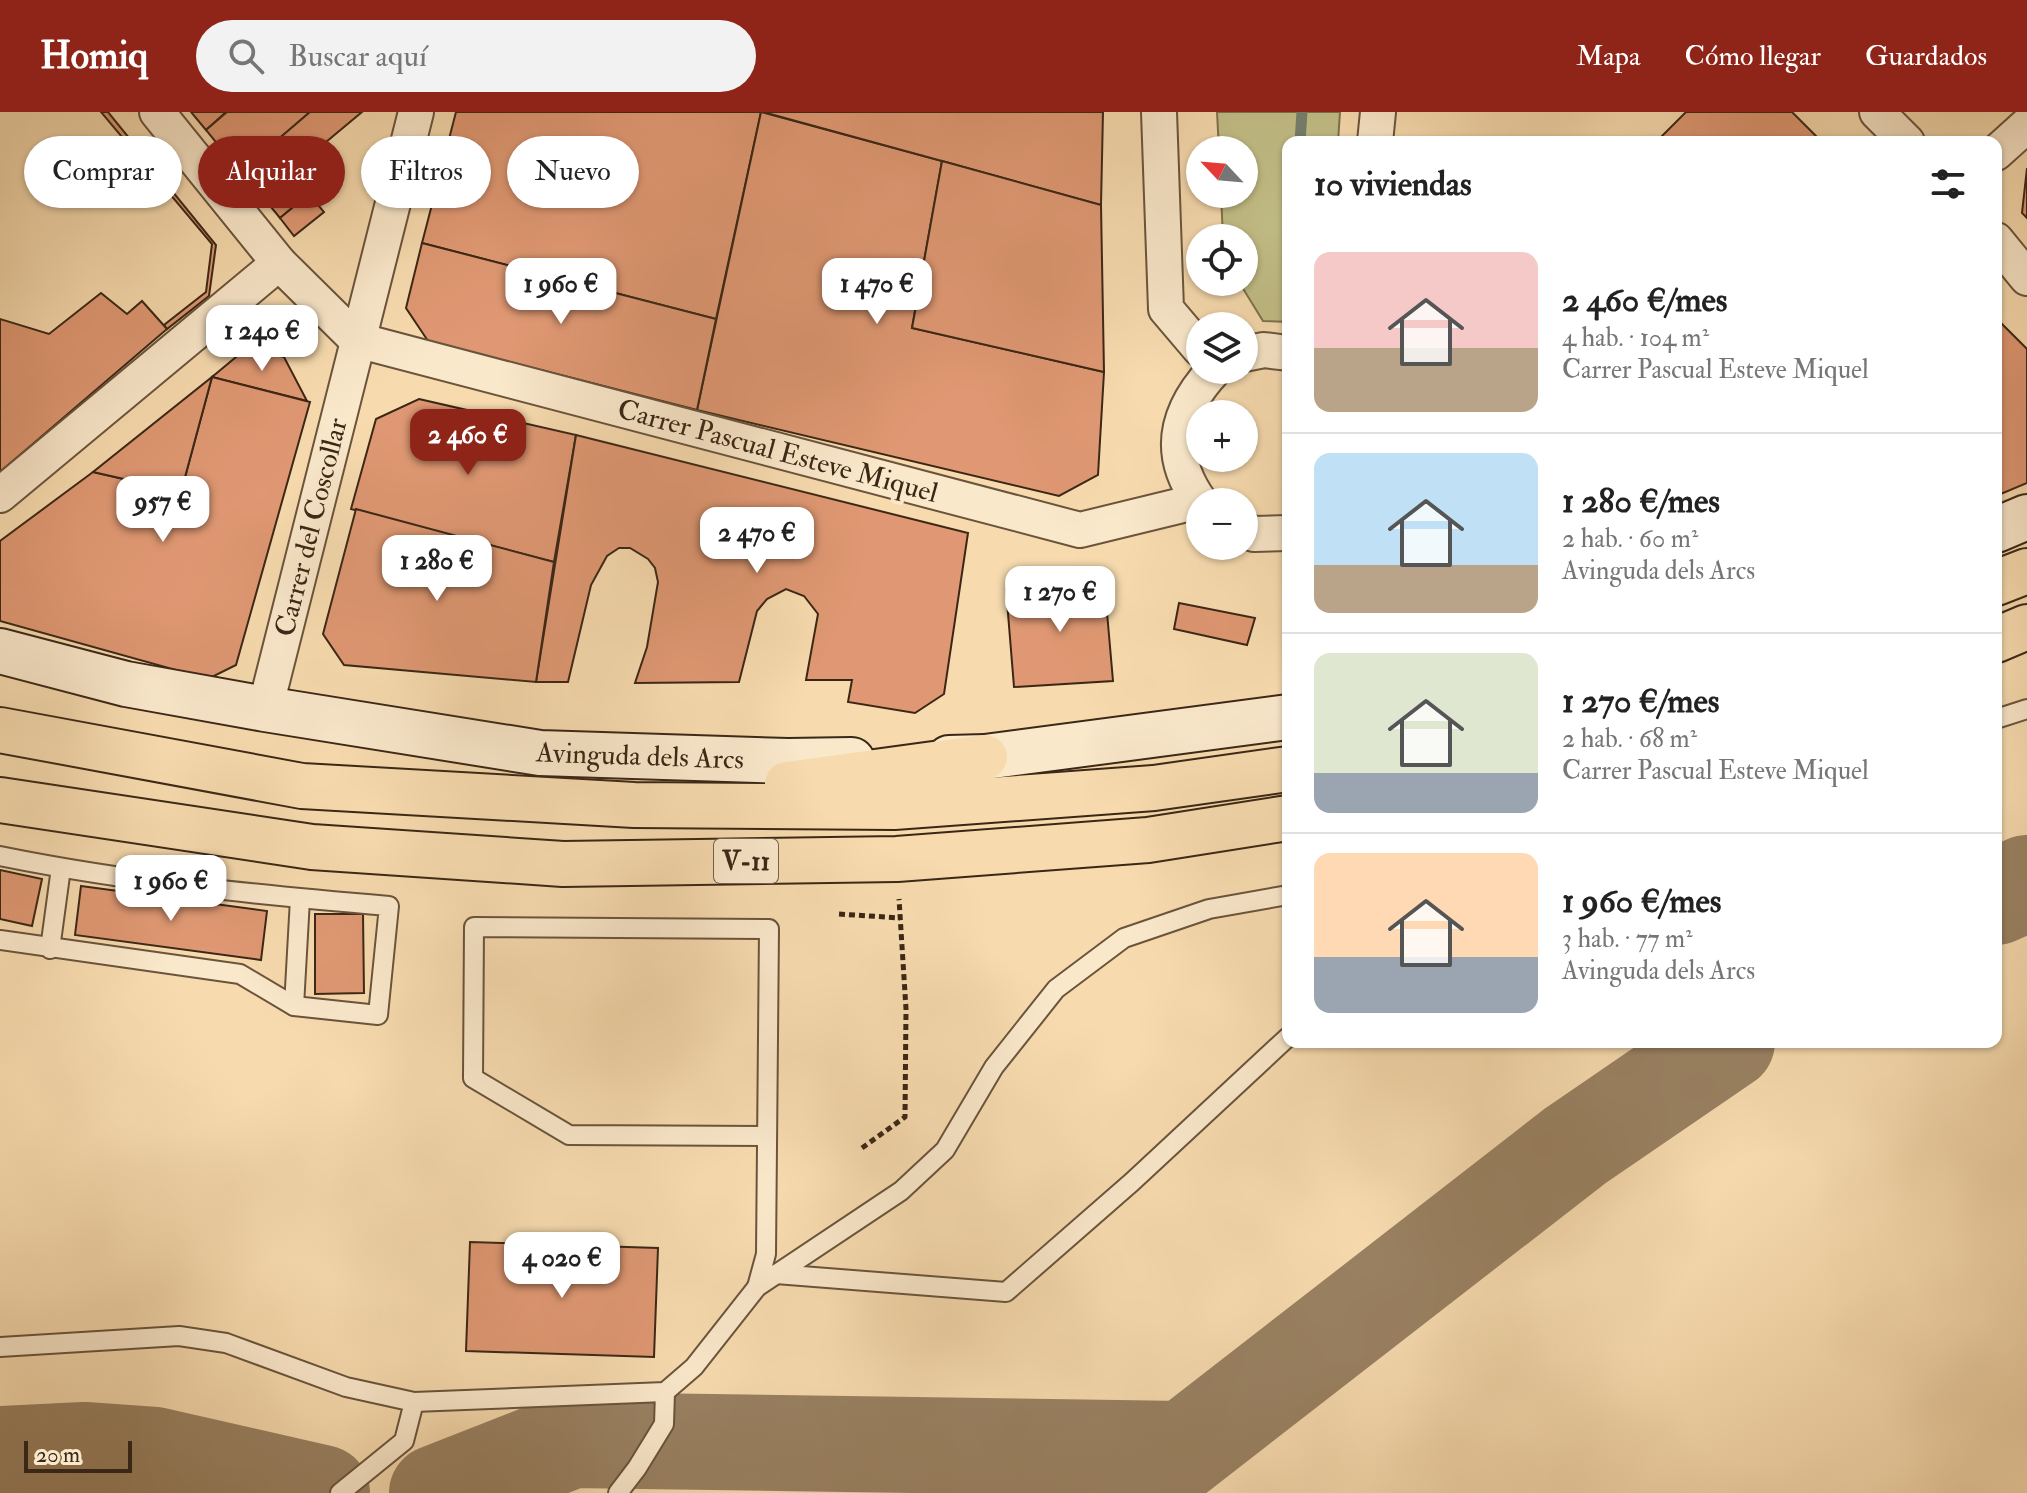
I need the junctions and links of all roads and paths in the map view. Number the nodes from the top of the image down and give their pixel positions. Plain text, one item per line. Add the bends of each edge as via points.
1 (157, 112) edge
2 (416, 112) edge
3 (1159, 112) edge
4 (1378, 112) edge
5 (1877, 112) edge
6 (2027, 125) edge
7 (1376, 136) edge
8 (1901, 136) edge
9 (2002, 148) edge
10 (2002, 247) edge
11 (279, 263) junction
12 (2027, 278) edge
13 (1186, 333) edge
14 (357, 340) junction
15 (1258, 351) edge
16 (1282, 352) edge
17 (1201, 384) edge
18 (1191, 488) edge
19 (0, 495) edge
20 (1186, 505) edge
21 (2027, 517) edge
22 (2002, 527) edge
23 (1258, 532) edge
24 (1282, 533) edge
25 (1258, 538) edge
26 (1282, 553) edge
27 (2027, 571) edge
28 (2002, 581) edge
29 (2027, 627) edge
30 (2002, 637) edge
31 (0, 651) edge
32 (265, 709) junction
33 (2027, 709) edge
34 (1282, 715) edge
35 (2002, 717) edge
36 (0, 730) edge
37 (985, 757) junction
38 (1282, 770) edge
39 (0, 800) edge
40 (634, 805) junction
41 (1282, 819) edge
42 (0, 856) edge
43 (897, 859) junction
44 (61, 868) junction
45 (1282, 896) edge
46 (300, 899) junction
47 (839, 914) dead end
48 (900, 918) junction
49 (0, 940) edge
50 (50, 949) junction
51 (294, 1006) junction
52 (1282, 1043) edge
53 (767, 1136) junction
54 (862, 1148) dead end
55 (776, 1274) junction
56 (757, 1287) junction
57 (0, 1347) edge
58 (665, 1392) junction
59 (414, 1402) junction
60 (340, 1493) edge
61 (618, 1493) edge

1 - 11 street
2 - 14 street, Carrer del Coscollar
3 - 13 street via 1166,309
4 - 7 street
5 - 8 street
6 - 9 street
10 - 12 street
11 - 14 street
11 - 19 street
14 - 20 street, Carrer Pascual Esteve Miquel via 1080,530
14 - 32 street, Carrer del Coscollar
15 - 16 street
17 - 18 street via 1181,421 1179,453
21 - 22 street
23 - 24 street
25 - 26 street
27 - 28 highway
29 - 30 highway
31 - 32 street, Avinguda dels Arcs via 126,684
32 - 37 street, Avinguda dels Arcs via 540,753 788,761
33 - 35 lane
34 - 37 street, Avinguda dels Arcs
36 - 40 highway, V-11 via 302,786
37 - 40 highway
38 - 40 highway, V-11 via 1154,788 894,807
39 - 43 highway, V-11 via 312,847 563,864
41 - 43 highway, V-11 via 1148,840
42 - 44 lane
43 - 48 path
44 - 46 lane
44 - 50 lane
45 - 55 lane via 1209,909 1113,946 1056,989 994,1067 945,1150 901,1191
46 - 51 lane
46 - 51 lane via 389,906 378,1015
47 - 48 path
48 - 54 path via 905,1117
49 - 50 lane
50 - 51 lane via 240,974
52 - 55 lane via 1006,1292
53 - 53 lane via 769,929 474,927 473,1078 569,1135
53 - 56 lane via 766,1254
55 - 56 lane
56 - 58 lane via 694,1367
57 - 59 lane via 179,1336 226,1343 346,1387
58 - 59 lane
58 - 61 lane via 664,1424
59 - 60 lane via 404,1441

